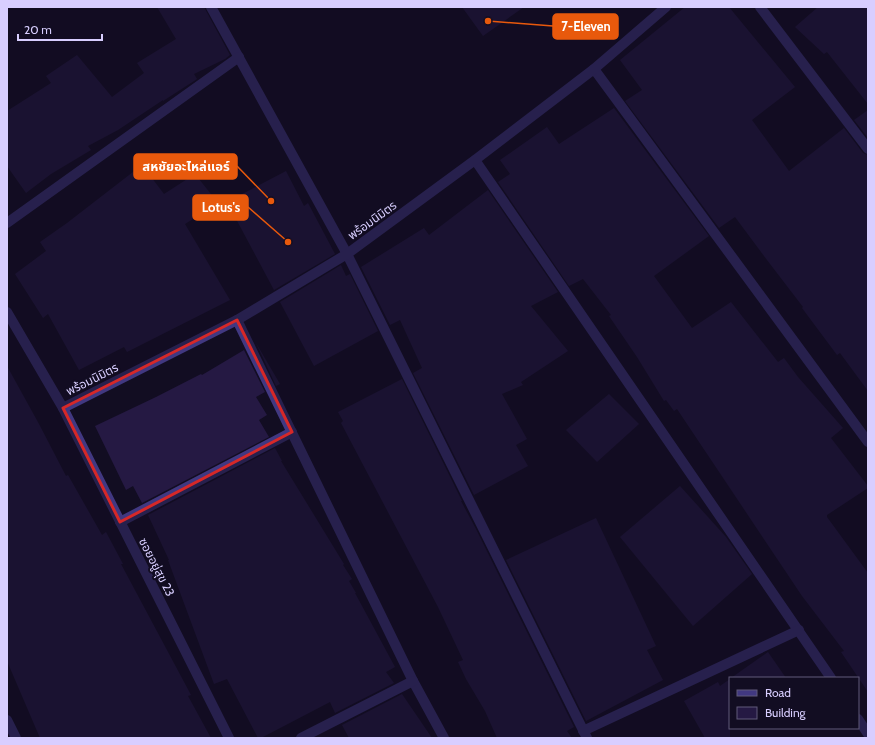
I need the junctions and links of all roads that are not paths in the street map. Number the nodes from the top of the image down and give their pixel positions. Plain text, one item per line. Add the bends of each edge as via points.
1 (211, 7) edge
2 (666, 7) edge
3 (760, 7) edge
4 (239, 57) junction
5 (594, 69) junction
6 (868, 149) edge
7 (475, 160) junction
8 (7, 224) edge
9 (347, 254) junction
10 (7, 312) edge
11 (237, 320) junction
12 (63, 408) junction
13 (292, 432) junction
14 (868, 442) edge
15 (120, 522) junction
16 (799, 630) junction
17 (830, 677) edge
18 (413, 681) junction
19 (7, 720) edge
20 (859, 720) edge
21 (867, 729) edge
22 (585, 735) edge
23 (16, 738) edge
24 (229, 738) edge
25 (301, 738) edge
26 (444, 738) edge

1 - 4 street
2 - 5 street, พร้อมนิมิตร
3 - 6 street
4 - 8 street
4 - 9 street
5 - 7 street, พร้อมนิมิตร
5 - 14 street
7 - 9 street, พร้อมนิมิตร
7 - 16 street
9 - 11 street, พร้อมนิมิตร
9 - 22 street
10 - 12 street, ซอยอยู่สุข 23
11 - 12 street, พร้อมนิมิตร
11 - 13 street
12 - 15 street, ซอยอยู่สุข 23
13 - 15 street
13 - 18 street
15 - 24 street, ซอยอยู่สุข 23
16 - 17 street
16 - 22 street
18 - 25 street
18 - 26 street
19 - 23 street
20 - 21 street

